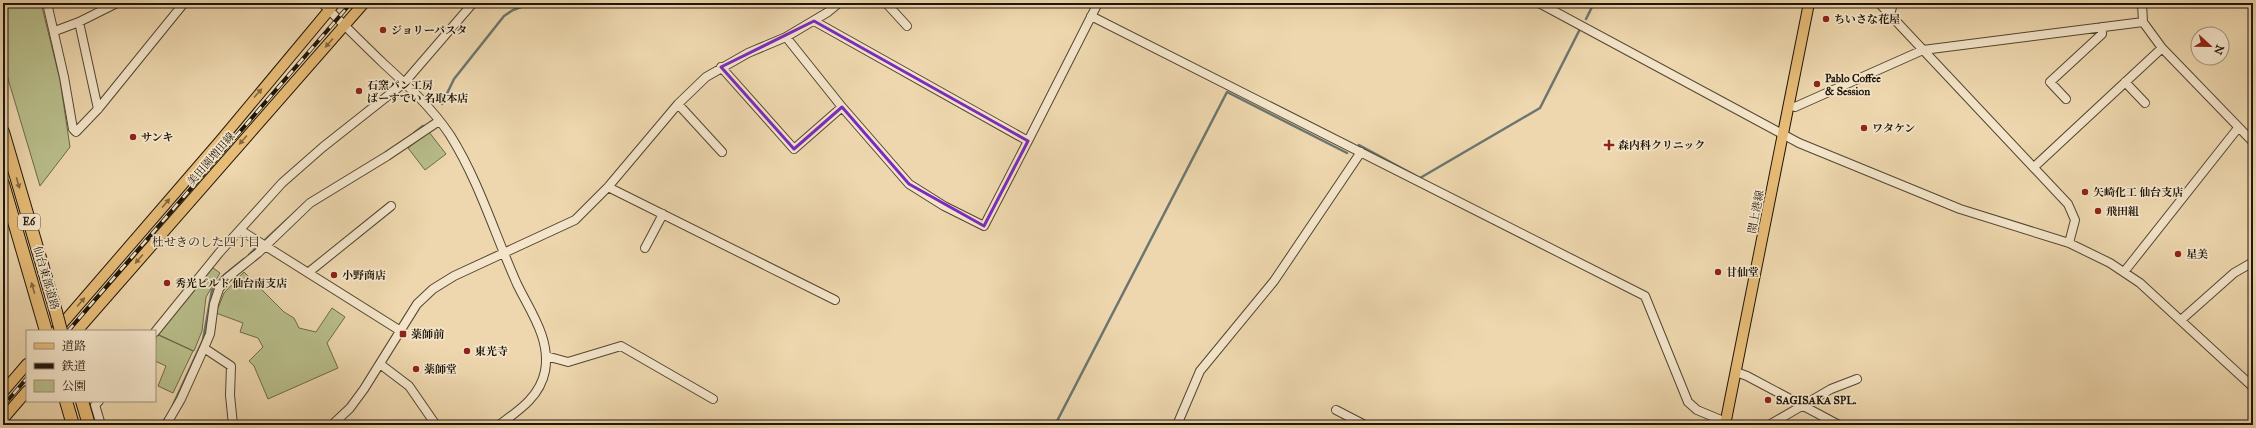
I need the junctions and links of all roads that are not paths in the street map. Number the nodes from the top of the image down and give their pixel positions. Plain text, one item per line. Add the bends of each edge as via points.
1 (47, 3) edge
2 (118, 3) edge
3 (184, 3) edge
4 (364, 3) edge
5 (473, 3) edge
6 (839, 3) edge
7 (886, 3) edge
8 (1098, 3) edge
9 (1539, 3) edge
10 (1809, 3) edge
11 (1879, 3) edge
12 (1893, 3) edge
13 (2142, 3) edge
14 (328, 5) edge
15 (1890, 15) junction
16 (1091, 16) junction
17 (814, 21) junction
18 (79, 22) junction
19 (2142, 22) junction
20 (344, 26) junction
21 (907, 26) dead end
22 (2102, 27) junction
23 (55, 31) junction
24 (786, 37) junction
25 (2162, 48) junction
26 (1923, 50) junction
27 (721, 67) junction
28 (2125, 82) junction
29 (404, 83) junction
30 (2066, 99) dead end
31 (2144, 102) dead end
32 (678, 104) junction
33 (1788, 105) junction
34 (842, 107) junction
35 (98, 109) junction
36 (439, 121) junction
37 (2238, 128) junction
38 (3, 132) edge
39 (1783, 134) junction
40 (1028, 141) junction
41 (2253, 142) edge
42 (722, 152) dead end
43 (1361, 152) junction
44 (2034, 167) junction
45 (3, 184) edge
46 (608, 187) junction
47 (391, 206) dead end
48 (663, 214) junction
49 (240, 230) junction
50 (2069, 243) junction
51 (264, 246) junction
52 (645, 248) dead end
53 (504, 254) junction
54 (2253, 262) edge
55 (309, 272) junction
56 (2124, 272) junction
57 (835, 300) dead end
58 (2181, 320) junction
59 (45, 328) edge
60 (57, 330) edge
61 (61, 330) edge
62 (78, 330) edge
63 (400, 330) junction
64 (156, 331) edge
65 (204, 348) junction
66 (546, 356) junction
67 (380, 364) junction
68 (26, 365) edge
69 (1736, 372) junction
70 (1857, 379) dead end
71 (2253, 387) edge
72 (3, 392) edge
73 (26, 392) edge
74 (713, 399) dead end
75 (66, 402) edge
76 (82, 402) edge
77 (98, 402) edge
78 (1801, 406) junction
79 (1336, 410) dead end
80 (3, 419) edge
81 (1726, 424) edge
82 (73, 425) edge
83 (89, 425) edge
84 (101, 425) edge
85 (166, 425) edge
86 (233, 425) edge
87 (332, 425) edge
88 (436, 425) edge
89 (499, 425) edge
90 (1177, 425) edge
91 (1364, 425) edge
92 (1769, 425) edge
93 (1839, 425) edge

1 - 23 street
2 - 18 street
3 - 35 street
4 - 20 main road, 美田園増田線
5 - 29 street
6 - 17 street
7 - 21 street
8 - 16 street
9 - 39 street
10 - 33 main road, 閖上港線
11 - 15 street
12 - 15 street
13 - 19 street
14 - 20 street
60 -> 14 main road, 美田園増田線 via 220,141
15 - 26 street
16 - 40 street
16 - 43 street
17 - 24 street
17 - 40 street
18 - 23 street
18 - 35 street
19 - 22 street
19 - 25 street
20 - 29 street
20 -> 62 main road, 美田園増田線
22 - 26 street
22 - 30 street via 2102,34 2050,82
23 - 35 street via 73,130 78,132
24 - 27 street via 748,52
24 - 34 street
25 - 28 street
25 - 37 street
26 - 33 street via 1795,107
26 - 44 street
27 - 32 street via 700,81
27 - 34 street via 794,149
28 - 31 street
28 - 44 street
29 - 36 street
29 - 49 street via 282,183
32 - 42 street
32 - 46 street
33 - 39 main road, 閖上港線
34 - 40 street via 909,184 944,206 984,226
36 - 51 street via 310,203
36 - 53 street via 458,150
37 - 41 street
37 - 56 street
38 -> 61 highway, 仙台東部道路 / E6, bridge
39 - 50 street via 1799,143 1960,209
39 - 69 main road, 閖上港線
43 - 81 street via 1644,296 1688,402 1697,410
43 - 90 street via 1274,281 1200,371
44 - 50 street via 2074,214 2074,227
59 -> 45 highway, 仙台東部道路 / E6
46 - 48 street
46 - 53 street via 575,220
47 - 55 street
48 - 52 street
48 - 57 street
49 - 51 street
49 - 64 street
50 - 56 street
51 - 55 street
51 - 65 street via 227,278 219,289 210,334
53 - 63 street via 454,276 433,289 417,304
53 - 66 street via 539,329
54 - 58 street via 2234,273
55 - 63 street
56 - 58 street
58 - 71 street
63 - 67 street
65 - 85 street
65 - 86 street via 231,366
66 - 74 street via 568,362 621,346
66 - 89 street via 545,372 540,386 527,404
67 - 87 street via 350,408
67 - 88 street via 408,386
68 - 72 main road
69 - 78 street
69 - 81 main road, 閖上港線
70 - 78 street via 1831,389
73 - 80 main road
75 - 82 highway
76 - 83 highway
77 - 84 street via 95,405
78 - 92 street
78 - 93 street
79 - 91 street

